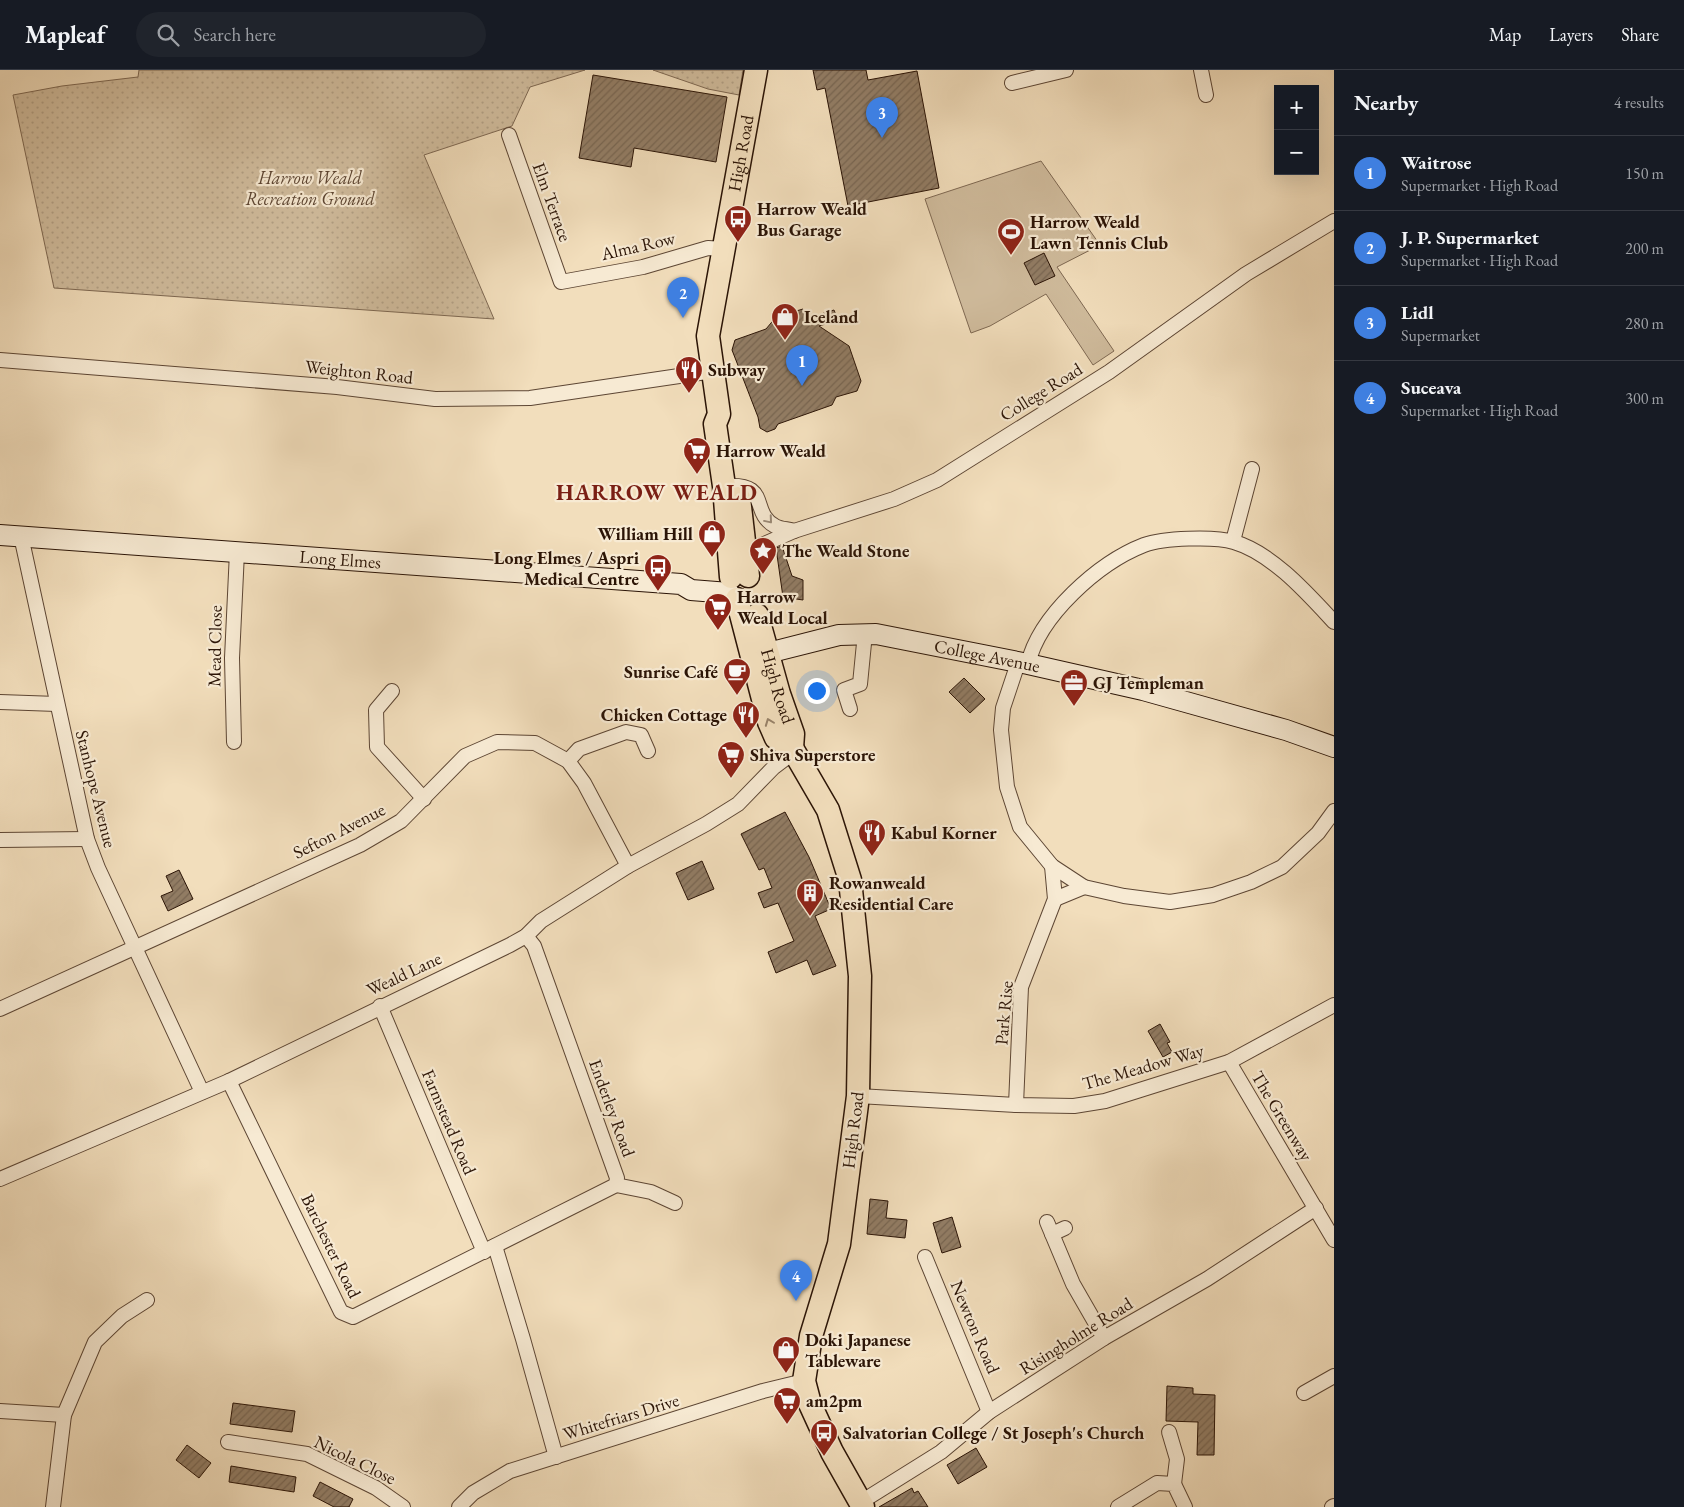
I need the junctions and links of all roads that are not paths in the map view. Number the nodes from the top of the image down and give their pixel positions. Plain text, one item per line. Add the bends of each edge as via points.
1 (756, 70) edge
2 (1066, 70) edge
3 (1200, 70) edge
4 (1012, 83) dead end
5 (1206, 95) dead end
6 (508, 135) dead end
7 (1334, 221) edge
8 (724, 249) junction
9 (561, 282) joint
10 (0, 360) edge
11 (713, 371) junction
12 (1252, 469) dead end
13 (731, 485) junction
14 (794, 531) junction
15 (0, 534) edge
16 (22, 536) junction
17 (1233, 541) junction
18 (237, 552) junction
19 (746, 552) junction
20 (737, 586) junction
21 (1334, 622) edge
22 (865, 633) junction
23 (760, 655) junction
24 (1023, 664) junction
25 (392, 691) dead end
26 (0, 702) edge
27 (57, 704) junction
28 (850, 709) dead end
29 (234, 742) dead end
30 (1334, 747) edge
31 (793, 750) junction
32 (648, 751) dead end
33 (568, 761) junction
34 (424, 799) junction
35 (1334, 812) edge
36 (87, 839) junction
37 (0, 840) edge
38 (628, 866) junction
39 (1052, 866) junction
40 (1084, 887) junction
41 (1055, 899) junction
42 (526, 936) junction
43 (135, 946) junction
44 (1334, 1005) edge
45 (380, 1006) junction
46 (0, 1009) edge
47 (1229, 1062) junction
48 (229, 1081) junction
49 (202, 1092) junction
50 (858, 1096) junction
51 (1016, 1105) junction
52 (0, 1180) edge
53 (616, 1185) junction
54 (675, 1203) dead end
55 (1316, 1208) junction
56 (1055, 1228) dead end
57 (1334, 1240) edge
58 (489, 1249) junction
59 (925, 1257) dead end
60 (147, 1300) dead end
61 (1104, 1338) junction
62 (1334, 1376) edge
63 (804, 1381) junction
64 (1304, 1393) dead end
65 (0, 1412) edge
66 (989, 1412) junction
67 (64, 1415) junction
68 (1169, 1432) dead end
69 (228, 1442) dead end
70 (556, 1457) junction
71 (1174, 1484) junction
72 (862, 1505) edge
73 (53, 1507) edge
74 (403, 1507) edge
75 (458, 1507) edge
76 (1118, 1507) edge
77 (1185, 1507) edge

1 - 8 main road, High Road
2 - 4 street
3 - 5 street
6 - 9 street, Elm Terrace
7 - 14 street, College Road via 1246,274 1109,372 937,480 894,499
8 - 9 street, Alma Row via 708,248 643,266
8 - 11 main road, High Road via 708,336
10 - 11 street, Weighton Road via 336,387 435,399 530,398
11 - 13 main road, High Road via 720,414 727,422
12 - 17 street
13 -> 14 street via 755,492 767,520 776,527
13 - 19 main road, High Road
13 - 20 main road, High Road
14 - 19 street, College Road
15 - 16 street, Long Elmes
16 - 18 street, Long Elmes
16 - 27 street, Stanhope Avenue
17 - 21 street via 1258,552 1308,593
17 - 24 street via 1185,538 1144,545 1104,566 1068,598
18 - 20 street, Long Elmes via 681,584 691,590
18 - 29 street, Mead Close via 232,658
19 - 20 main road, High Road
20 - 23 main road, High Road
22 - 23 street, College Avenue via 839,635
22 - 24 street, College Avenue
22 - 28 street via 860,684 844,690
23 - 31 main road, High Road via 761,699 776,738
24 - 30 street, College Avenue via 1143,690 1286,730
24 - 39 street via 1002,716 1007,787 1020,827
25 - 34 street via 376,710 377,747
26 - 27 street
27 - 36 street, Stanhope Avenue
31 - 38 street, Weald Lane via 738,804
31 - 50 main road, High Road via 828,810 850,880 860,976
32 - 33 street via 641,735 626,732 579,749
33 - 34 street, Sefton Avenue via 535,743 497,742 465,756
33 - 38 street, Sefton Avenue via 584,783
34 - 43 street, Sefton Avenue via 401,822 360,845
35 - 40 street via 1318,833 1282,867 1213,895 1170,902
36 - 37 street
36 - 43 street, Stanhope Avenue
38 - 42 street, Weald Lane via 541,921
39 - 40 street
39 - 41 street, Park Rise
40 - 41 street
41 - 51 street, Park Rise via 1021,987
42 - 45 street, Weald Lane
42 - 53 street, Enderley Road via 534,946 617,1178
43 - 46 street, Sefton Avenue
43 - 49 street, Stanhope Avenue
44 - 47 street, The Meadow Way
45 - 48 street, Weald Lane
45 - 58 street, Farmstead Road
47 - 51 street, The Meadow Way via 1105,1101 1074,1106
47 - 55 street, The Greenway
48 - 49 street, Weald Lane
48 - 58 street, Barchester Road via 341,1312 353,1317
49 - 52 street, Weald Lane
50 - 51 street, The Meadow Way
50 - 63 main road, High Road via 839,1244 812,1336
53 - 54 street via 651,1192
53 - 58 street, Enderley Road
55 - 57 street, The Greenway
55 - 61 street, Risingholme Road via 1207,1279
56 - 61 street via 1073,1284
58 - 70 street, Farmstead Road via 523,1339
59 - 66 street, Newton Road
60 - 67 street via 122,1316 95,1342
61 - 66 street, Risingholme Road
62 - 64 street
63 - 70 street, Whitefriars Drive
63 - 72 main road, High Road via 810,1404 832,1452
65 - 67 street
66 - 72 street, Risingholme Road via 941,1452
67 - 73 street
68 - 71 street via 1177,1459
69 - 74 street, Nicola Close via 307,1454 376,1488
70 - 75 street, Whitefriars Drive via 510,1471 473,1493
71 - 76 street via 1157,1483
71 - 77 street

